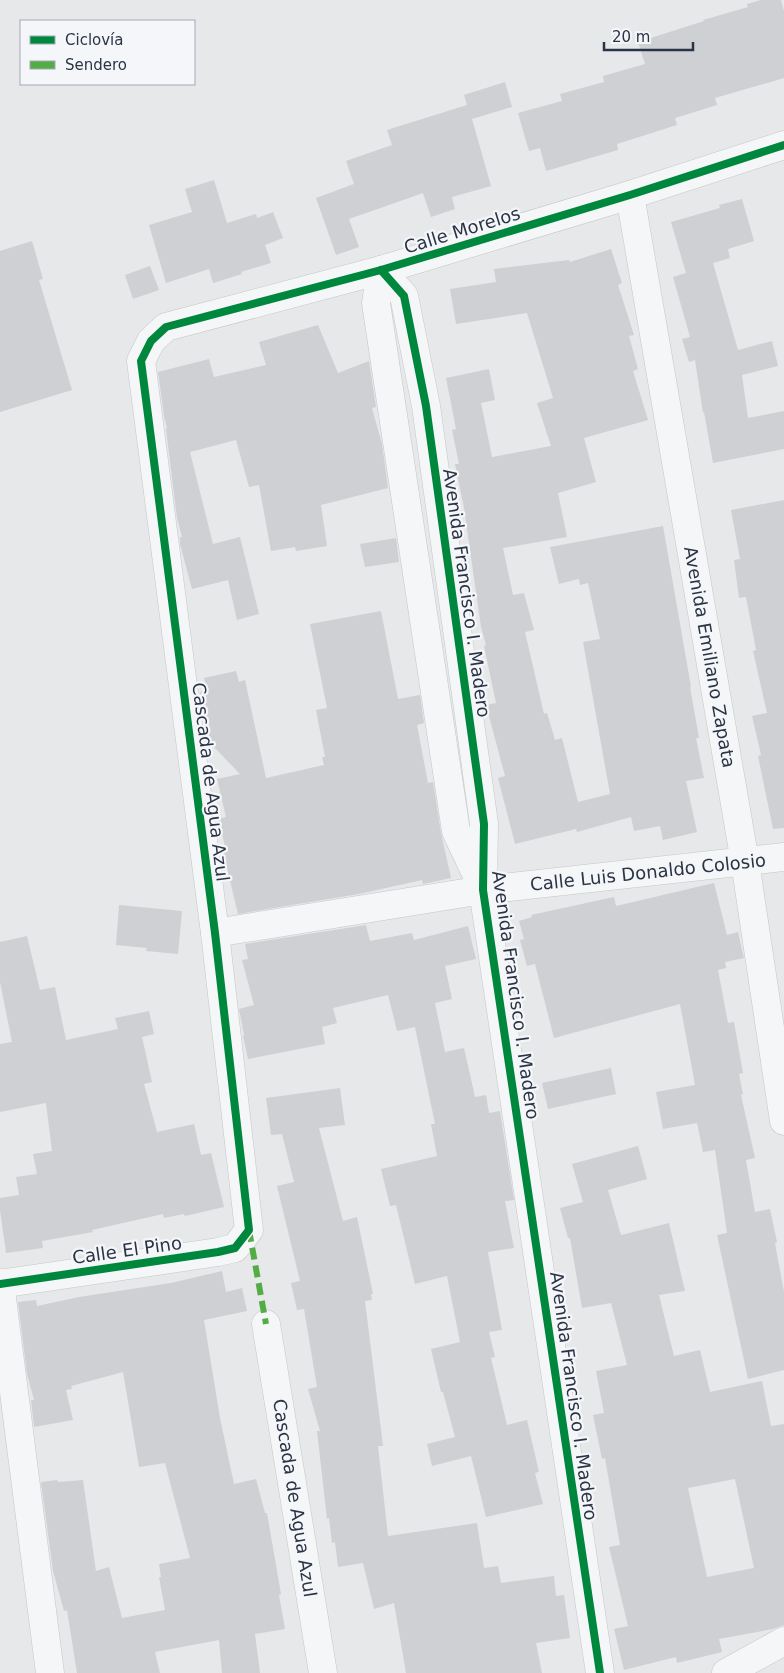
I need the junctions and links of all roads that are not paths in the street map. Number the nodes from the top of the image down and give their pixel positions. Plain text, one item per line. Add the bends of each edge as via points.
1 (784, 145) edge
2 (630, 195) junction
3 (381, 270) junction
4 (151, 341) joint
5 (784, 857) edge
6 (745, 862) junction
7 (484, 890) junction
8 (215, 933) junction
9 (784, 1121) edge
10 (249, 1230) joint
11 (0, 1284) edge
12 (266, 1324) dead end
13 (784, 1641) edge
14 (50, 1673) edge
15 (323, 1673) edge
16 (600, 1673) edge
17 (726, 1673) edge

1 - 2 street, Calle Morelos
2 - 3 street, Calle Morelos
2 - 6 street, Avenida Emiliano Zapata
3 - 4 street, Calle Morelos via 166,327
3 - 7 street, Avenida Francisco I. Madero via 404,296 426,406 484,824
4 - 8 street, Cascada de Agua Azul via 141,361
5 - 6 street, Calle Luis Donaldo Colosio
6 - 7 street, Calle Luis Donaldo Colosio
6 - 9 street, Avenida Emiliano Zapata
7 - 8 street, Calle Luis Donaldo Colosio
7 - 16 street, Avenida Francisco I. Madero
8 - 10 street, Cascada de Agua Azul
10 - 11 street, Calle El Pino via 236,1248 218,1252
11 - 14 street
12 - 15 street, Cascada de Agua Azul
13 - 17 street

